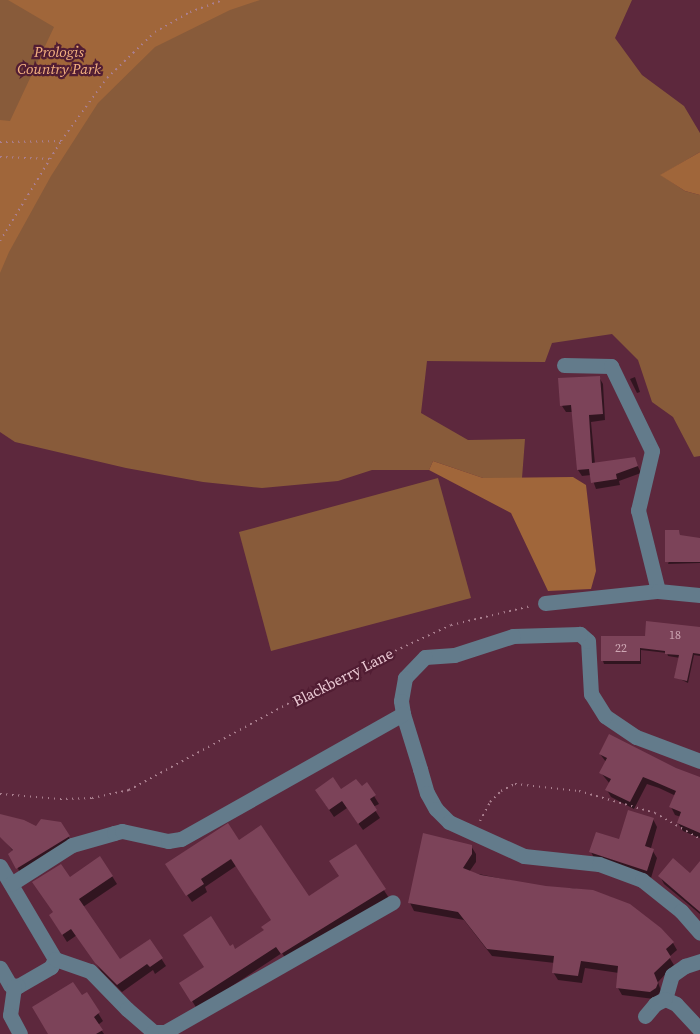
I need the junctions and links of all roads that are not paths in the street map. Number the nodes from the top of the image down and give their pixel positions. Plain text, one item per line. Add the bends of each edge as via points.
1 (564, 365) dead end
2 (658, 591) junction
3 (700, 595) edge
4 (545, 603) road end
5 (403, 714) junction
6 (700, 761) edge
7 (0, 866) edge
8 (11, 884) junction
9 (393, 902) dead end
10 (700, 933) edge
11 (55, 959) junction
12 (700, 961) edge
13 (0, 968) edge
14 (14, 987) junction
15 (665, 999) junction
16 (645, 1016) dead end
17 (700, 1030) edge
18 (20, 1034) edge

1 - 2 street via 611,366 652,451 638,510
2 - 3 street
2 - 4 street
5 - 6 street via 405,678 425,657 454,655 513,636 580,633 588,641 591,694 605,716 636,737
5 - 8 street via 182,839 168,841 122,831 114,833 72,845
5 - 10 street via 432,801 449,822 524,856 599,864 642,880 681,911
7 - 8 street
8 - 11 street
9 - 11 street via 165,1032 153,1032 90,971
11 - 14 street via 51,967
12 - 15 street via 672,975
13 - 14 street
14 - 18 street via 10,1015
15 - 16 street
15 - 17 street via 676,1004

